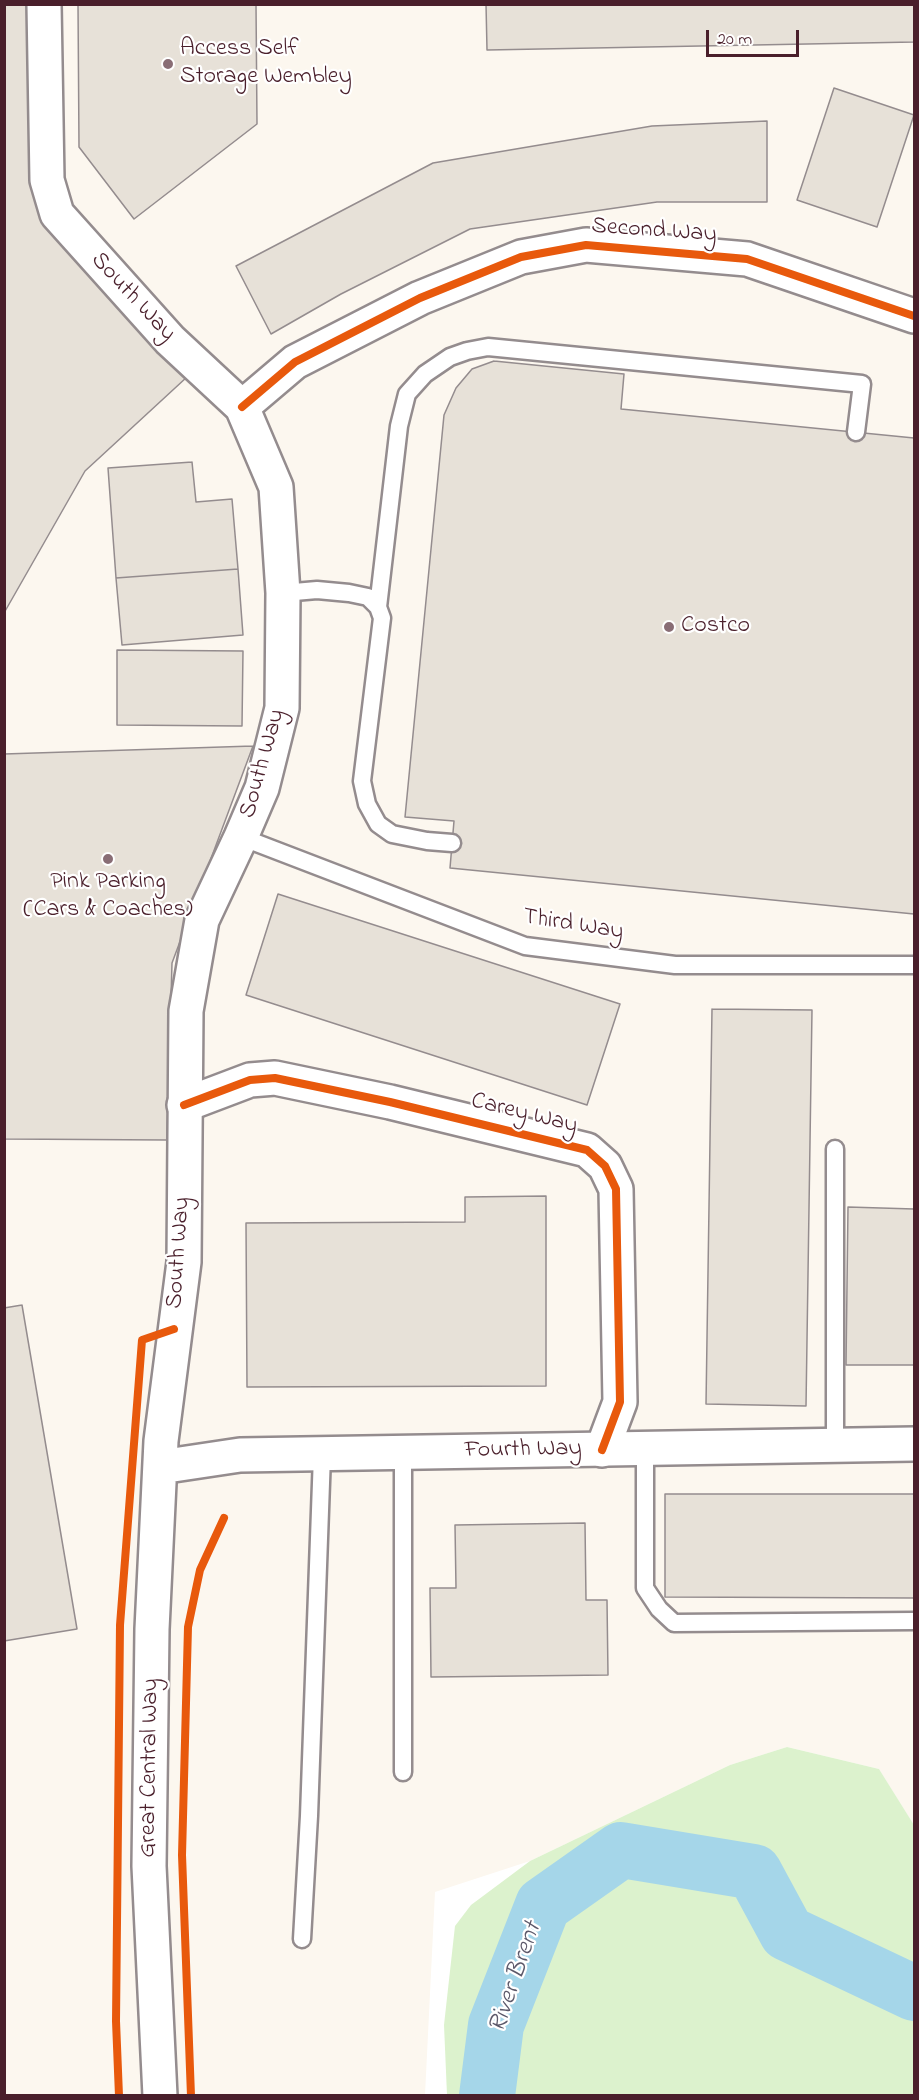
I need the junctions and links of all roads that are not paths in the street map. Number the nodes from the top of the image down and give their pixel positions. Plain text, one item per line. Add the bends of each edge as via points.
1 (44, 4) edge
2 (915, 316) edge
3 (242, 407) junction
4 (856, 432) dead end
5 (283, 593) junction
6 (378, 607) junction
7 (241, 837) junction
8 (452, 843) dead end
9 (915, 965) edge
10 (184, 1105) junction
11 (835, 1149) dead end
12 (915, 1444) edge
13 (835, 1445) junction
14 (602, 1449) junction
15 (645, 1449) junction
16 (403, 1453) junction
17 (160, 1454) junction
18 (322, 1455) junction
19 (915, 1621) edge
20 (403, 1772) dead end
21 (302, 1939) dead end
22 (160, 2096) edge

1 - 3 main road, South Way via 47,180 57,214 170,340
2 - 3 main road, Second Way via 747,259 586,244 521,256 420,298 295,362
3 - 5 main road, South Way via 276,487
4 - 6 lane via 862,384 488,347 450,357 425,374 407,394 399,426
5 - 6 lane via 349,593 368,597
5 - 7 main road, South Way via 282,708 262,788
6 - 8 lane via 382,618 362,781 367,804 378,824 392,834
7 - 9 lane, Third Way via 525,946 675,965
7 - 10 main road, South Way via 202,920 186,1011
10 - 14 main road, Carey Way via 250,1080 275,1078 587,1150 605,1166 616,1189 620,1402
10 - 17 main road, South Way via 184,1262
11 - 13 lane
12 - 13 main road, Fourth Way
13 - 15 main road, Fourth Way
14 - 15 main road, Fourth Way
14 - 16 main road, Fourth Way
15 - 19 lane via 645,1588 674,1623
16 - 18 main road, Fourth Way
16 - 20 lane
17 - 18 main road, Fourth Way via 198,1446 240,1455
17 - 22 main road, Great Central Way via 152,1629 149,1866
18 - 21 lane

